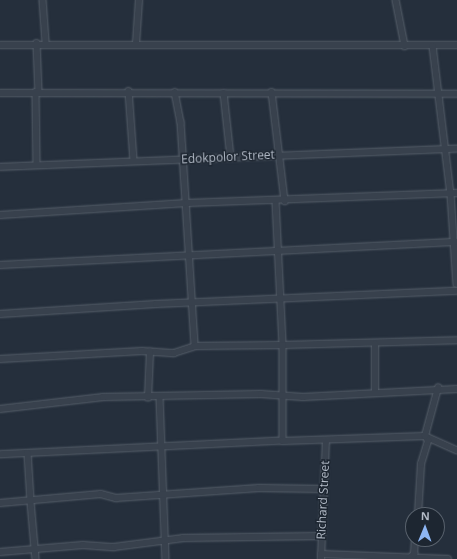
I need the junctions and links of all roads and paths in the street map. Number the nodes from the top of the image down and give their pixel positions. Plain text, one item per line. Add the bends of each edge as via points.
1 (43, 0) edge
2 (139, 0) edge
3 (396, 0) edge
4 (46, 42) junction
5 (37, 43) junction
6 (136, 44) junction
7 (0, 45) edge
8 (457, 45) edge
9 (405, 46) junction
10 (433, 46) junction
11 (129, 91) junction
12 (37, 92) junction
13 (175, 92) junction
14 (224, 92) junction
15 (272, 92) junction
16 (0, 93) edge
17 (437, 94) junction
18 (457, 94) edge
19 (457, 148) edge
20 (444, 150) junction
21 (280, 154) junction
22 (231, 157) junction
23 (183, 159) junction
24 (134, 161) junction
25 (37, 165) junction
26 (0, 167) edge
27 (454, 193) edge
28 (276, 201) junction
29 (285, 201) junction
30 (186, 204) junction
31 (0, 216) edge
32 (456, 242) edge
33 (280, 250) junction
34 (190, 253) junction
35 (0, 265) edge
36 (457, 284) edge
37 (457, 292) edge
38 (281, 298) junction
39 (190, 302) junction
40 (0, 314) edge
41 (457, 340) edge
42 (375, 344) junction
43 (283, 345) junction
44 (195, 346) junction
45 (150, 352) junction
46 (0, 360) edge
47 (438, 388) junction
48 (457, 389) edge
49 (375, 392) junction
50 (284, 394) junction
51 (160, 397) junction
52 (148, 398) junction
53 (0, 408) edge
54 (424, 436) junction
55 (283, 441) junction
56 (326, 441) junction
57 (162, 445) junction
58 (457, 450) edge
59 (28, 453) junction
60 (0, 456) edge
61 (324, 489) junction
62 (164, 492) junction
63 (31, 501) junction
64 (0, 503) edge
65 (418, 507) edge
66 (321, 536) junction
67 (166, 542) junction
68 (415, 547) edge
69 (35, 551) junction
70 (0, 552) edge
71 (321, 557) edge
72 (410, 558) edge
73 (36, 559) edge
74 (166, 559) edge
75 (448, 559) edge

1 - 4 street
2 - 6 street
3 - 9 street
4 - 5 street
4 - 6 street
5 - 7 street
5 - 12 street
6 - 9 street
8 - 10 street
9 - 10 street
10 - 17 street
11 - 12 street
11 - 13 street
11 - 24 street
12 - 16 street
12 - 25 street
13 - 14 street
13 - 23 street
14 - 15 street
14 - 22 street
15 - 17 street
15 - 21 street
17 - 18 street
17 - 20 street
19 - 20 street, Edokpolor Street
20 - 21 street, Edokpolor Street
20 - 27 street
21 - 22 street, Edokpolor Street
21 - 29 street
22 - 23 street, Edokpolor Street
23 - 24 street, Edokpolor Street
23 - 30 street
24 - 25 street, Edokpolor Street
25 - 26 street, Edokpolor Street
27 - 29 street
27 - 32 street
28 - 29 street
28 - 30 street
28 - 33 street
30 - 31 street
30 - 34 street
32 - 33 street
32 - 36 street
33 - 34 street
33 - 38 street
34 - 35 street
34 - 39 street
37 - 38 street
38 - 39 street
38 - 43 street
39 - 40 street
39 - 44 street
41 - 42 street
42 - 43 street
42 - 49 street
43 - 44 street
43 - 50 street
44 - 45 street via 185,352
45 - 46 street
45 - 52 street
47 - 48 street
47 - 49 street
47 - 54 street
49 - 50 street via 303,397
50 - 51 street
50 - 55 street
51 - 52 street
51 - 57 street
52 - 53 street via 103,397
54 - 56 street
54 - 58 street
54 - 65 street via 428,441 421,464
55 - 56 street
55 - 57 street
56 - 61 street, Richard Street
57 - 59 street
57 - 62 street
59 - 60 street
59 - 63 street
61 - 62 street
61 - 66 street, Richard Street
62 - 63 street
62 - 67 street
63 - 64 street
63 - 69 street
66 - 67 street via 183,538
66 - 71 street, Richard Street
67 - 69 street via 114,547 83,545
67 - 74 street
68 - 72 street via 414,554
69 - 70 street
69 - 73 street
71 - 72 street
72 - 75 street

